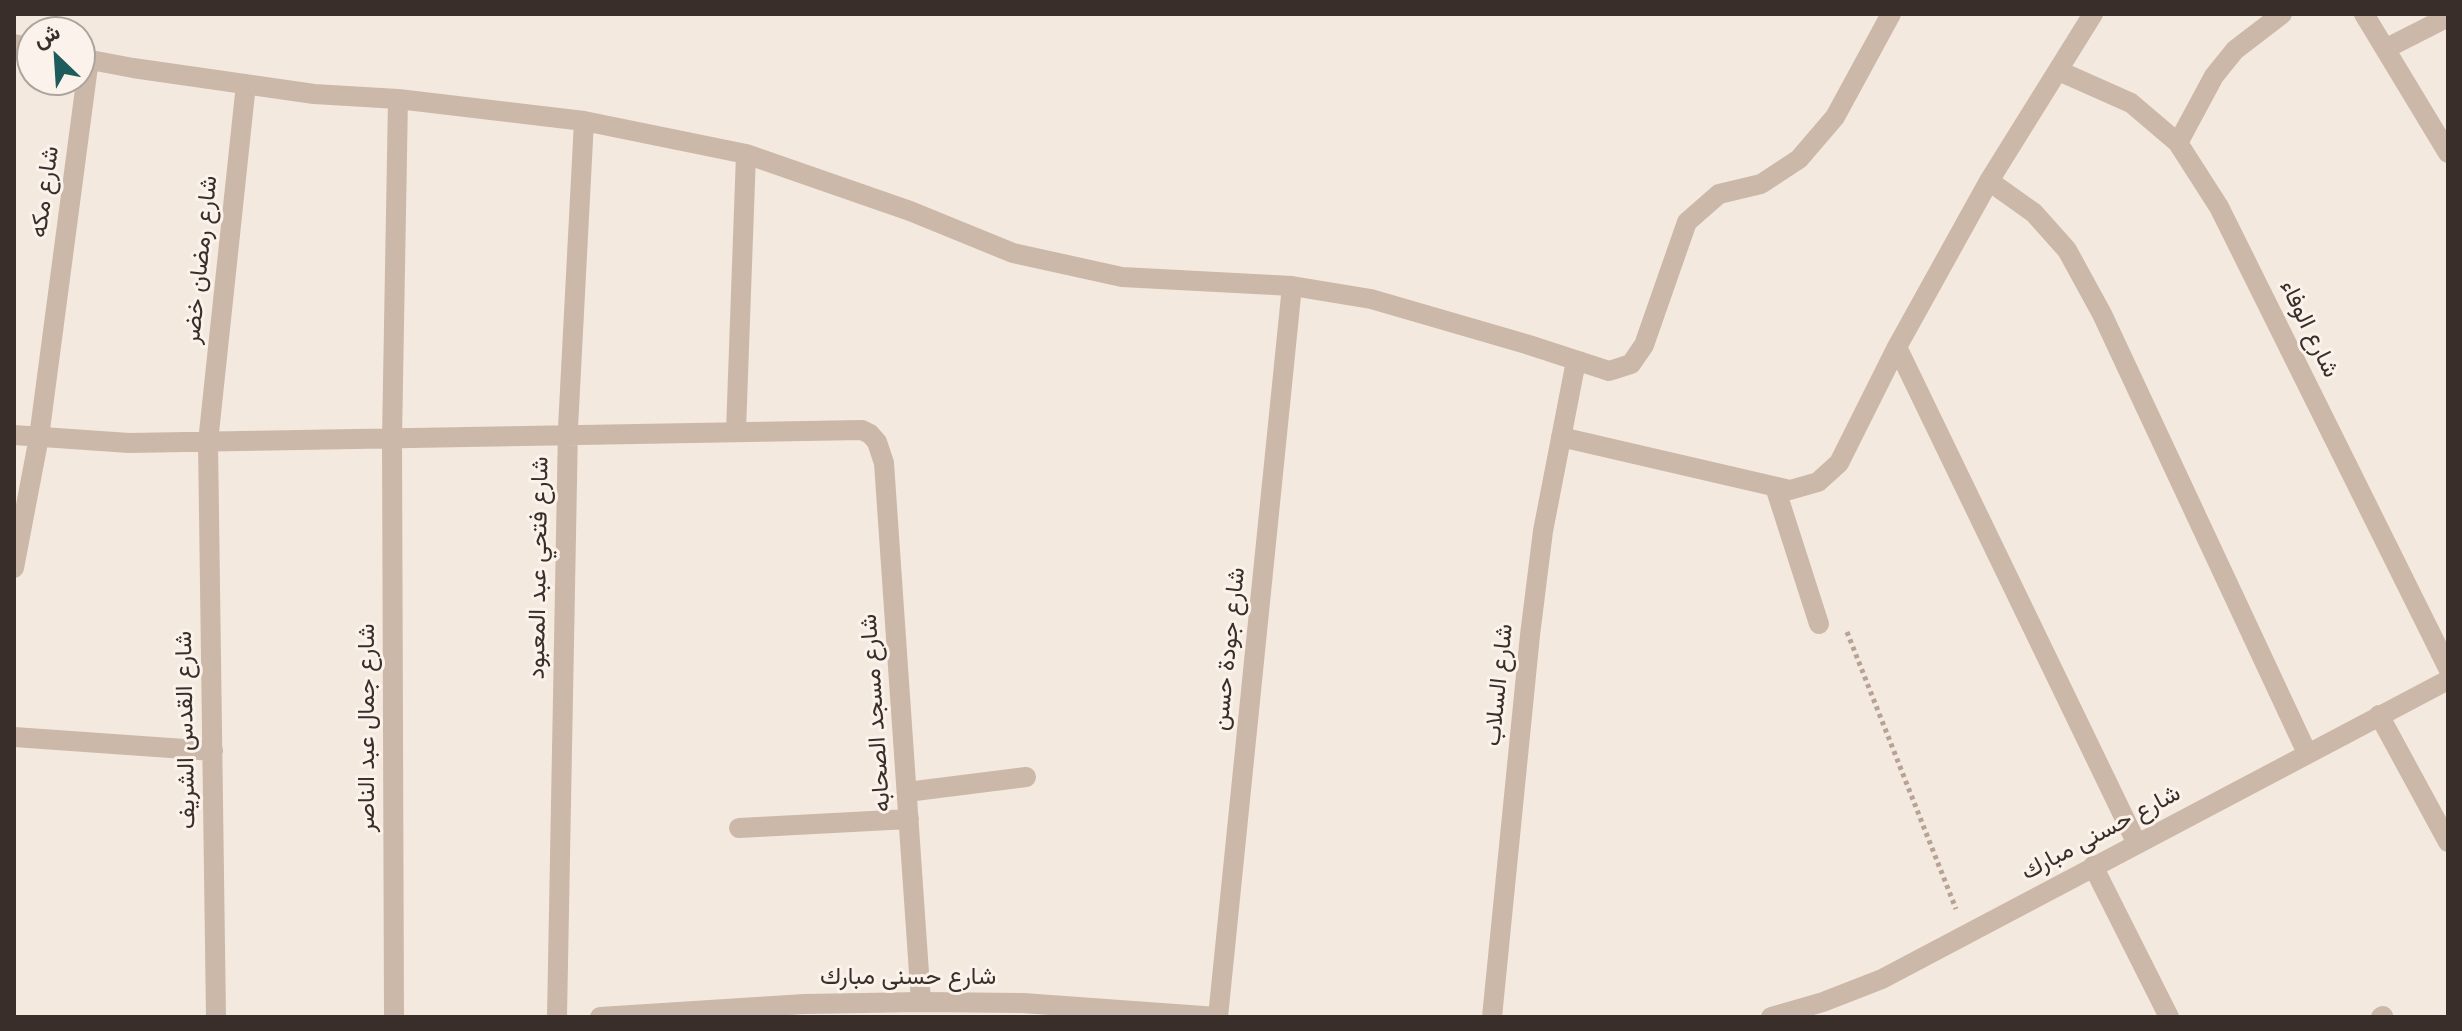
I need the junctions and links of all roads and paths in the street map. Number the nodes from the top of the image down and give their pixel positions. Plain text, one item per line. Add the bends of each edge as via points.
1 (1891, 14) edge
2 (2093, 14) edge
3 (2282, 14) edge
4 (2364, 14) edge
5 (2448, 17) edge
6 (2385, 49) junction
7 (96, 60) edge
8 (2059, 71) junction
9 (246, 84) junction
10 (80, 96) edge
11 (398, 99) junction
12 (584, 121) junction
13 (2178, 143) junction
14 (2448, 153) edge
15 (746, 154) junction
16 (1989, 181) junction
17 (1292, 286) junction
18 (1897, 347) junction
19 (1576, 361) junction
20 (736, 431) junction
21 (14, 435) edge
22 (568, 435) junction
23 (39, 437) junction
24 (1561, 437) junction
25 (392, 438) junction
26 (208, 442) junction
27 (1775, 487) junction
28 (14, 568) edge
29 (1819, 624) joint
30 (2448, 668) edge
31 (2448, 680) edge
32 (2379, 715) junction
33 (14, 737) edge
34 (213, 751) junction
35 (2307, 753) junction
36 (1026, 777) dead end
37 (907, 792) junction
38 (909, 819) junction
39 (739, 828) dead end
40 (2448, 842) edge
41 (2137, 844) junction
42 (2093, 866) junction
43 (1966, 935) junction
44 (921, 1002) junction
45 (804, 1010) edge
46 (1023, 1010) edge
47 (1827, 1010) edge
48 (216, 1017) edge
49 (394, 1017) edge
50 (557, 1017) edge
51 (600, 1017) edge
52 (1218, 1017) edge
53 (1492, 1017) edge
54 (1771, 1017) edge
55 (2169, 1017) edge

1 - 19 street via 1835,117 1799,159 1761,184 1719,194 1687,222 1644,345 1631,364 1609,371
2 - 8 street
3 - 13 street via 2235,50 2214,76
4 - 6 street
5 - 6 street
6 - 14 street
7 - 9 street
8 - 13 street, شارع الوفاء via 2131,103
8 - 16 street
9 - 11 street
9 - 26 street, شارع رمضان خضر
10 - 23 street, شارع مكه
11 - 12 street
11 - 25 street, شارع جمال عبد الناصر
12 - 15 street
12 - 22 street, شارع فتحي عبد المعبود
13 - 30 street, شارع الوفاء via 2219,207
15 - 17 street via 1013,253 1122,277
15 - 20 street
16 - 18 street
16 - 35 street via 2034,213 2067,250 2102,314
17 - 19 street via 1371,299
17 - 52 street, شارع جودة حسن
18 - 27 street via 1839,463 1818,482 1790,490
18 - 41 street
19 - 24 street, شارع السلاب
20 - 22 street
20 - 37 street, شارع مسجد الصحابه via 862,430 877,442 884,463
21 - 23 street
22 - 25 street
22 - 50 street, شارع فتحي عبد المعبود
23 - 26 street
23 - 28 street, شارع مكه
24 - 27 street
24 - 53 street, شارع السلاب via 1530,635
25 - 26 street
25 - 49 street, شارع جمال عبد الناصر
26 - 34 street, شارع القدس الشريف
27 - 29 street
29 - 43 path via 1843,622
31 - 32 street, شارع حسنى مبارك
32 - 35 street, شارع حسنى مبارك
32 - 40 street
33 - 34 street
34 - 48 street, شارع القدس الشريف
35 - 41 street, شارع حسنى مبارك
36 - 37 street
37 - 38 street, شارع مسجد الصحابه
38 - 39 street
38 - 44 street, شارع مسجد الصحابه
41 - 42 street, شارع حسنى مبارك
42 - 43 street, شارع حسنى مبارك
42 - 55 street
43 - 47 street, شارع حسنى مبارك
44 - 45 street, شارع حسنى مبارك
44 - 46 street, شارع حسنى مبارك
45 - 51 street, شارع حسنى مبارك
46 - 52 street, شارع حسنى مبارك
47 - 54 street, شارع حسنى مبارك

